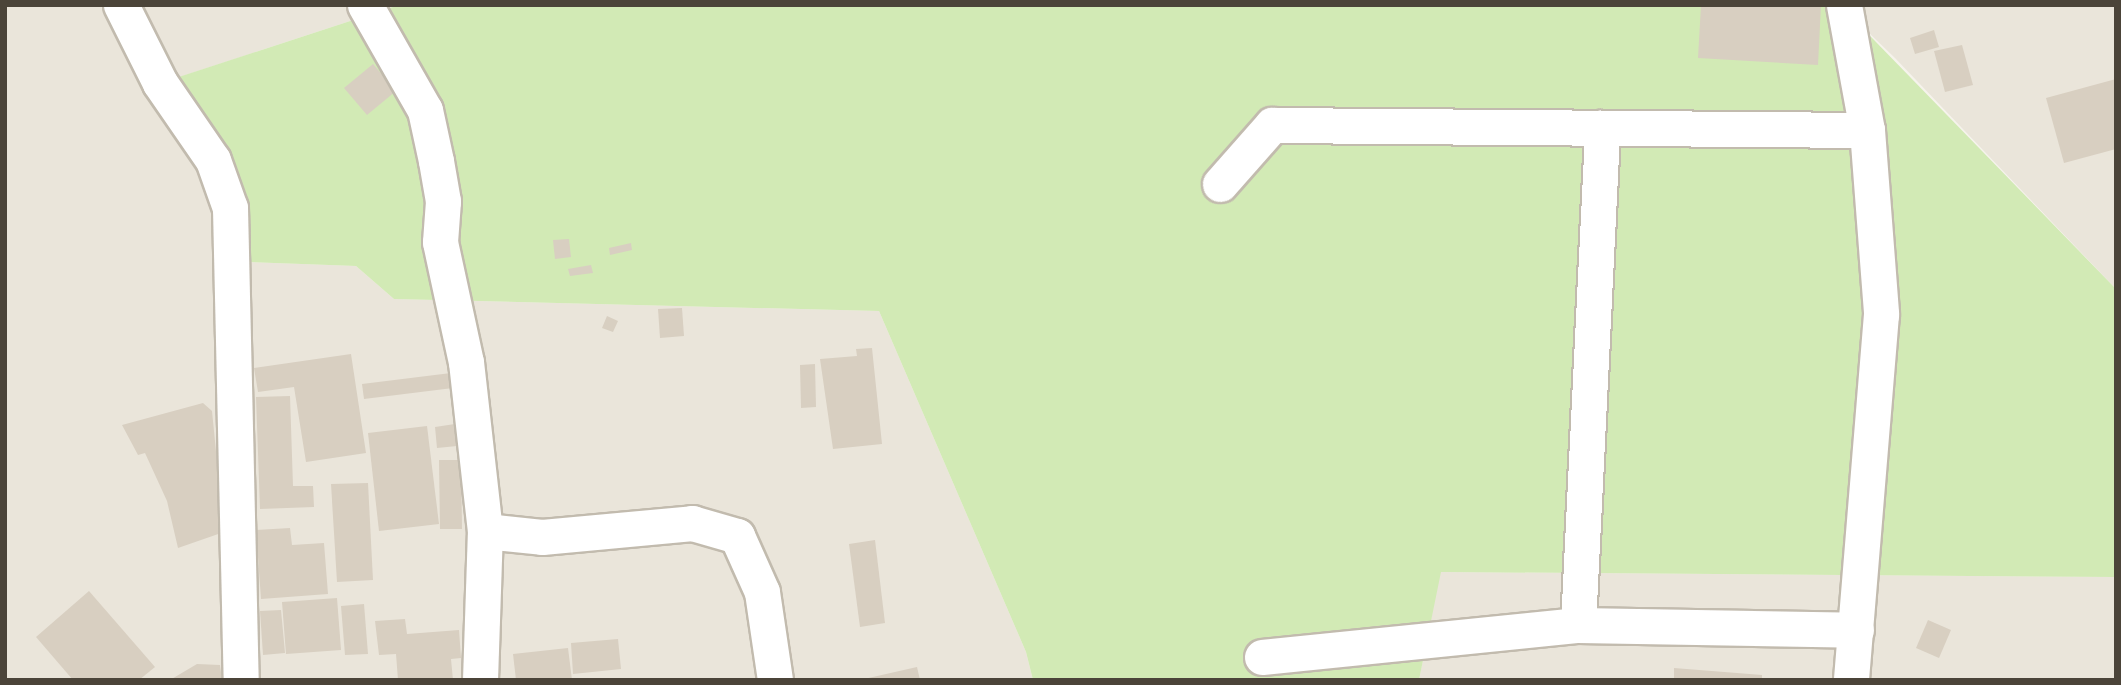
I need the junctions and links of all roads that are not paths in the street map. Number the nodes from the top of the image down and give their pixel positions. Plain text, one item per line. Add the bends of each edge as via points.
1 (121, 5) edge
2 (365, 5) edge
3 (1844, 5) edge
4 (1602, 128) junction
5 (1867, 130) junction
6 (1220, 184) dead end
7 (485, 531) junction
8 (1578, 625) junction
9 (1856, 630) junction
10 (1262, 657) dead end
11 (241, 680) edge
12 (480, 680) edge
13 (775, 680) edge
14 (1851, 680) edge

1 - 11 street via 160,83 213,160 230,208
2 - 7 street via 403,68 428,123 443,201 440,242 466,362
3 - 5 street
4 - 5 street
4 - 6 street via 1272,125
4 - 8 street
5 - 9 street via 1881,314
7 - 12 street
7 - 13 street via 542,537 692,523 737,536 762,592
8 - 9 street
8 - 10 street
9 - 14 street

